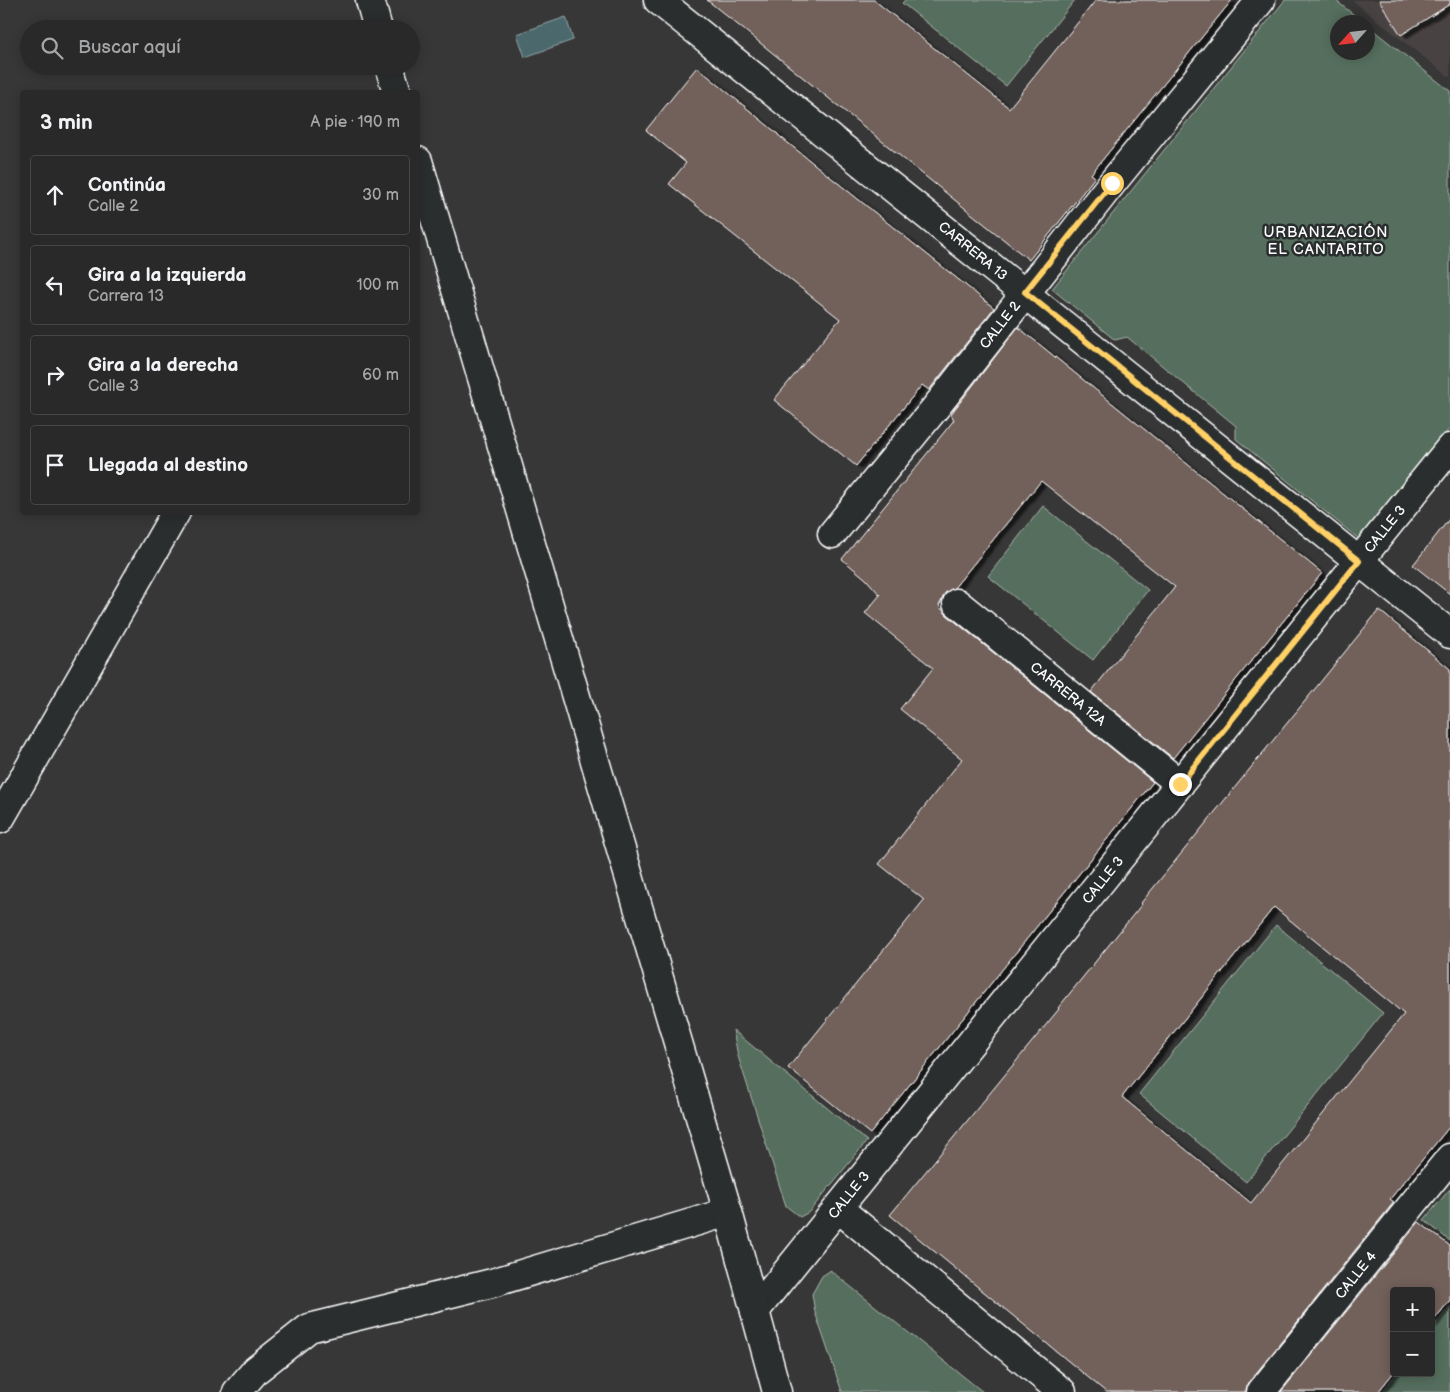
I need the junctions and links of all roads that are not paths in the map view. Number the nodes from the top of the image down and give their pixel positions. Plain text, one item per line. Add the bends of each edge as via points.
1 (370, 0) edge
2 (658, 0) edge
3 (1261, 0) edge
4 (376, 20) edge
5 (392, 75) edge
6 (396, 90) edge
7 (420, 168) edge
8 (1025, 292) junction
9 (1450, 448) edge
10 (174, 515) edge
11 (832, 534) dead end
12 (1359, 561) junction
13 (957, 604) dead end
14 (1450, 634) edge
15 (1180, 784) junction
16 (0, 819) edge
17 (1450, 1158) edge
18 (838, 1208) junction
19 (728, 1212) junction
20 (755, 1311) junction
21 (236, 1392) edge
22 (777, 1392) edge
23 (1062, 1392) edge
24 (1261, 1392) edge

1 - 4 street
2 - 8 street, CARRERA 13
3 - 8 street, CALLE 2
5 - 6 street
7 - 19 street
8 - 11 street, CALLE 2
8 - 12 street, CARRERA 13
9 - 12 street, CALLE 3
10 - 16 street
12 - 14 street, CARRERA 13
12 - 15 street, CALLE 3
13 - 15 street, CARRERA 12A
15 - 18 street, CALLE 3
17 - 24 street, CALLE 4
18 - 20 street, CALLE 3
18 - 23 street
19 - 20 street
19 - 21 street via 492,1283 309,1328 256,1370
20 - 22 street

